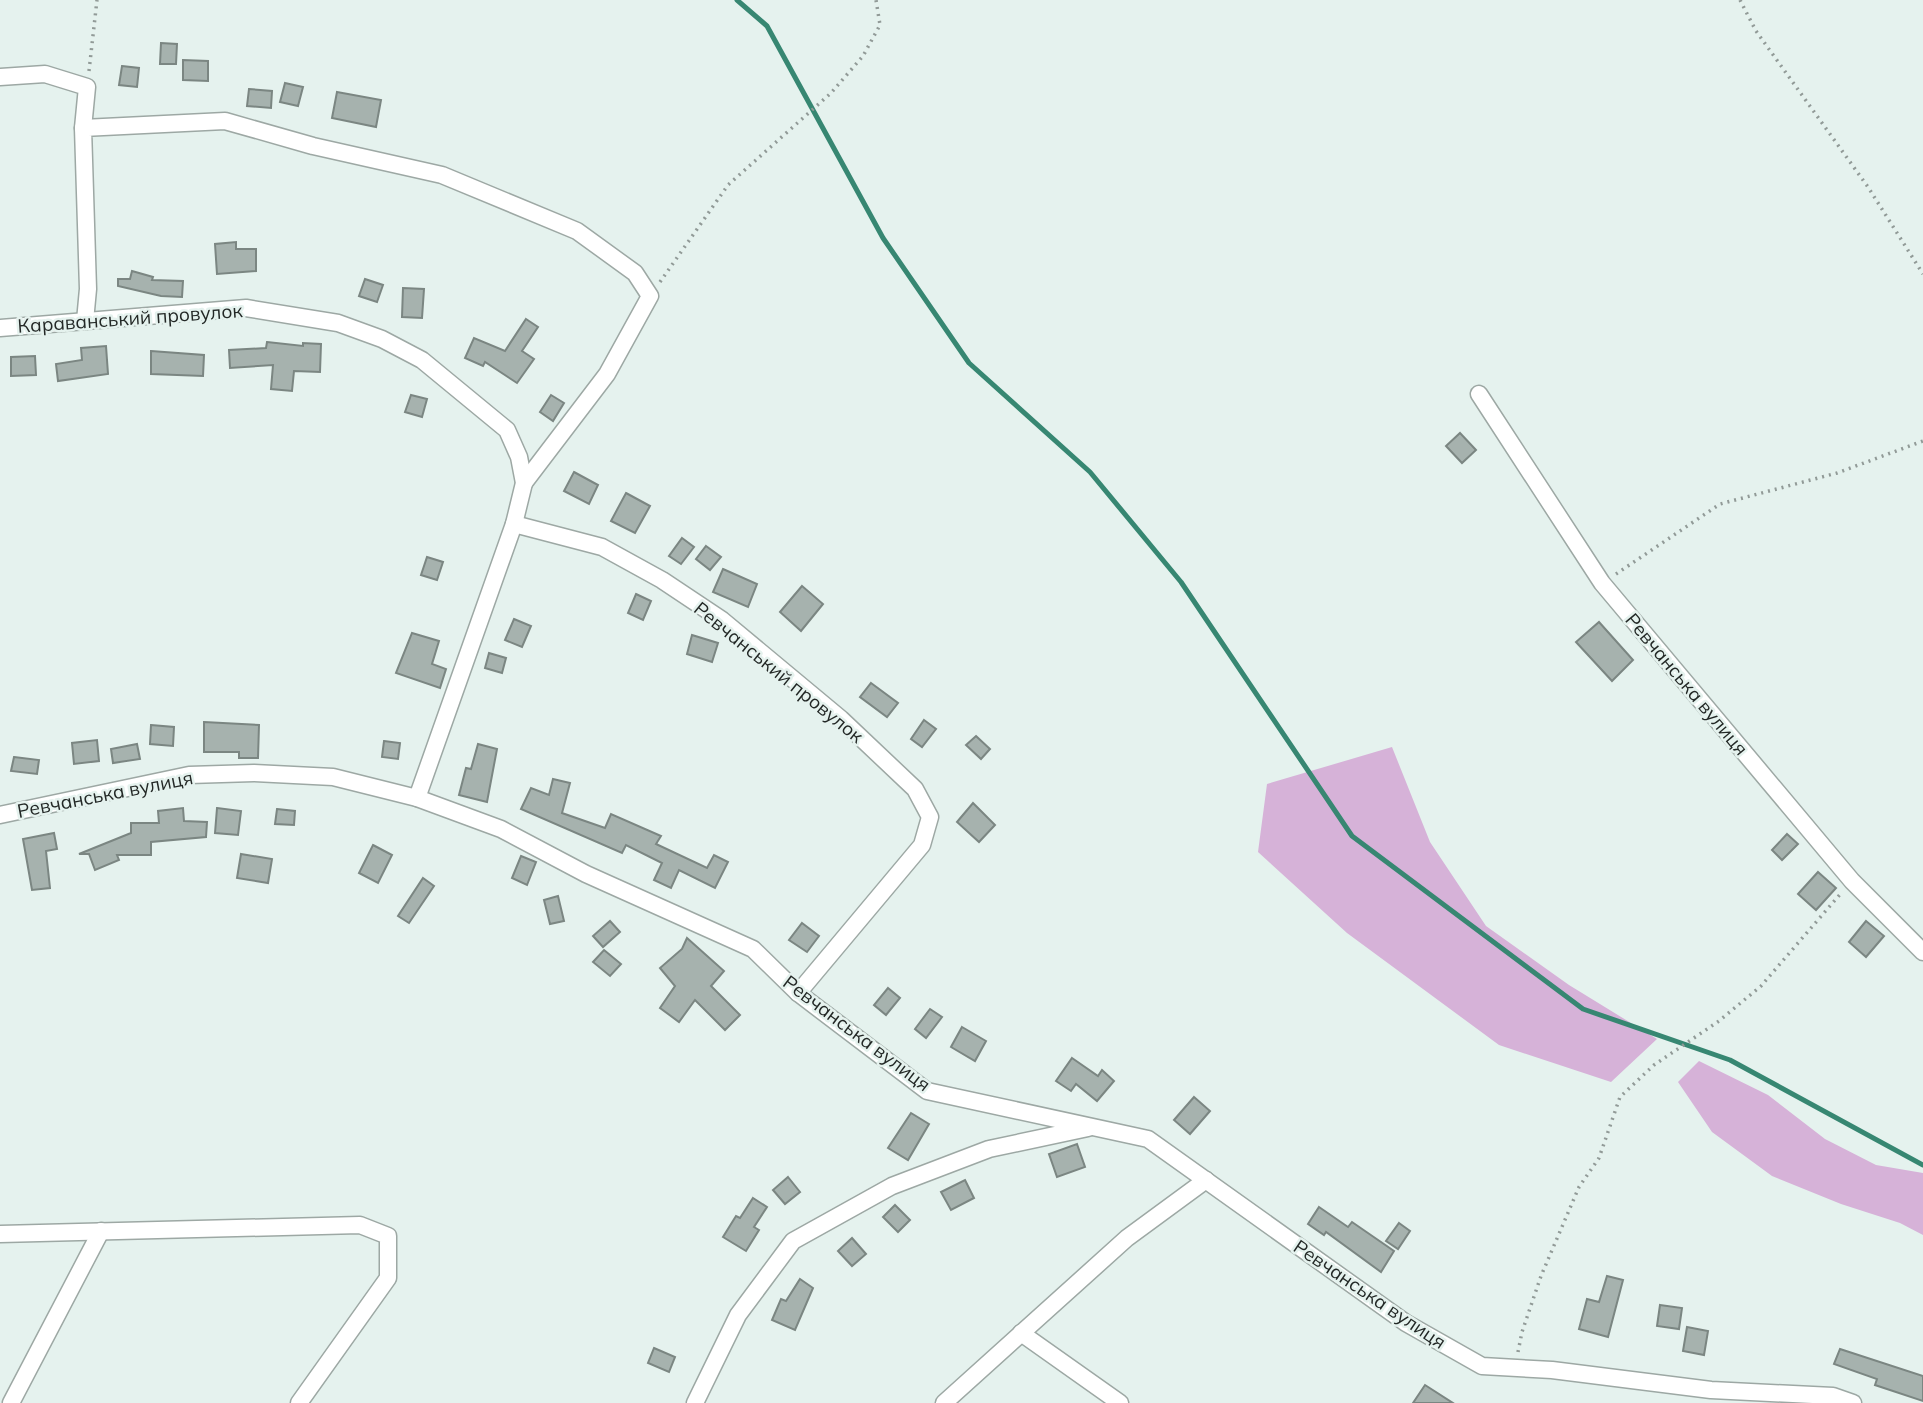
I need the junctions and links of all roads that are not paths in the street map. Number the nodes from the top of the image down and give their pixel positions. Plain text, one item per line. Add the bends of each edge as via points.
1 (0, 77) edge
2 (83, 128) junction
3 (85, 321) junction
4 (0, 328) edge
5 (1479, 394) dead end
6 (524, 483) junction
7 (514, 524) junction
8 (416, 798) junction
9 (0, 815) edge
10 (1923, 953) edge
11 (798, 993) junction
12 (1094, 1127) junction
13 (1206, 1180) junction
14 (101, 1231) junction
15 (0, 1234) edge
16 (1021, 1333) junction
17 (11, 1403) edge
18 (299, 1403) edge
19 (695, 1403) edge
20 (944, 1403) edge
21 (1120, 1403) edge
22 (1853, 1403) edge

1 - 2 street via 45,74 87,87
2 - 3 street
2 - 6 street via 225,121 442,175 577,232 635,273 650,296 607,374
3 - 4 street, Караванський провулок
3 - 6 street, Караванський провулок via 246,309 338,323 382,339 422,360 507,430
5 - 10 street, Ревчанська вулиця via 1602,583 1852,881
6 - 7 street, Караванський провулок
7 - 8 street
7 - 11 street, Ревчанський провулок via 602,547 722,620 841,719 915,789 930,817 922,845
8 - 9 street, Ревчанська вулиця via 333,777 189,775
8 - 11 street, Ревчанська вулиця via 501,829 586,874 753,949
11 - 12 street, Ревчанська вулиця via 927,1090
12 - 13 street, Ревчанська вулиця via 1148,1139
12 - 19 street via 989,1149 904,1181 793,1241 738,1315
13 - 16 street via 1127,1238
13 - 22 street, Ревчанська вулиця via 1406,1323 1482,1366 1711,1390 1833,1396
14 - 15 street
14 - 17 street
14 - 18 street via 360,1225 388,1236 388,1278
16 - 20 street
16 - 21 street

